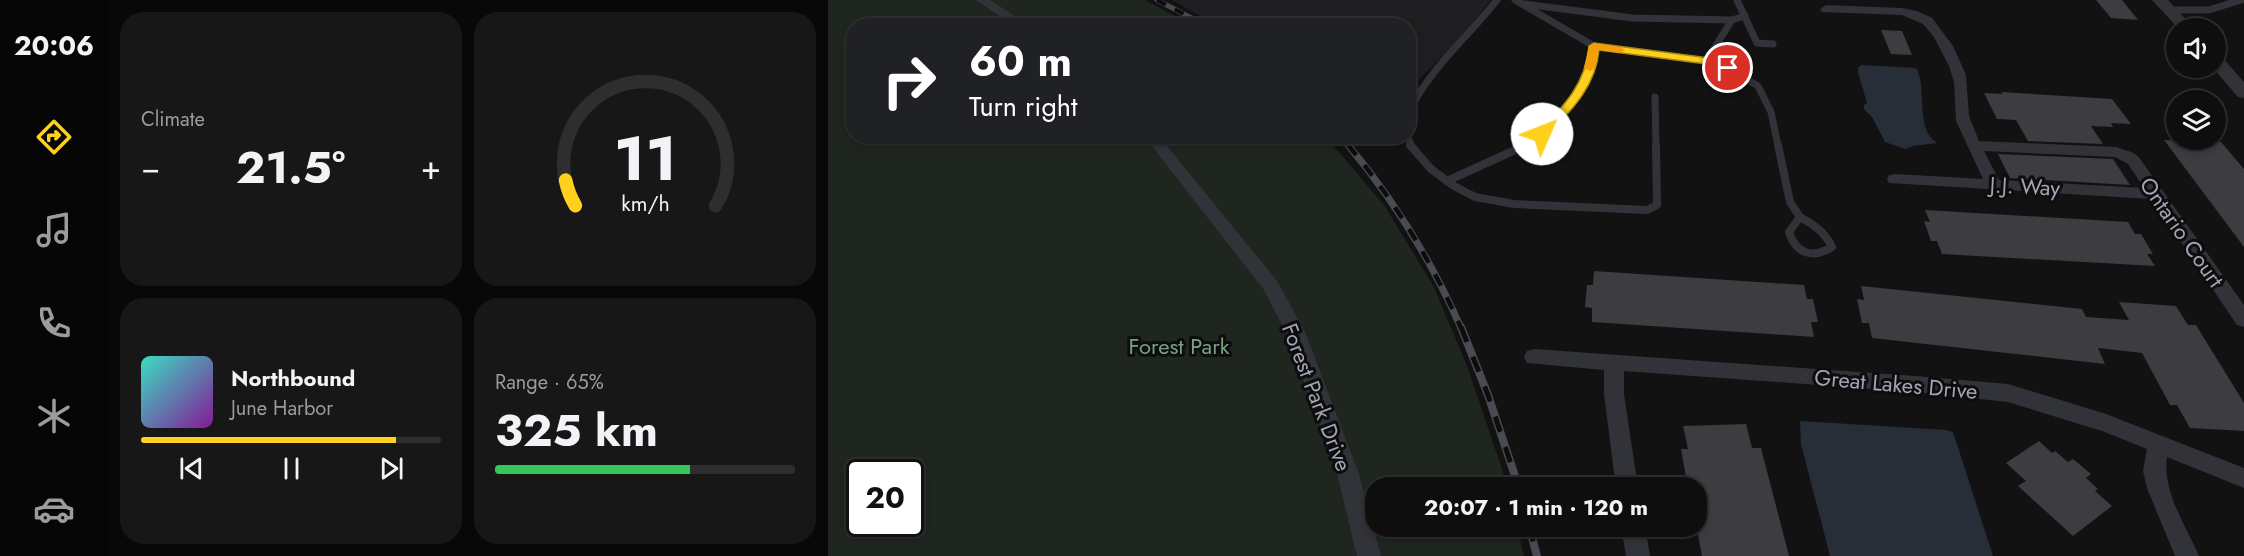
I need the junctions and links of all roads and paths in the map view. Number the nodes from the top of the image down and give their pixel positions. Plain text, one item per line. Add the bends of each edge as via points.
1 (982, 0) edge
2 (1497, 0) edge
3 (1737, 0) edge
4 (2241, 0) edge
5 (1518, 2) edge
6 (2164, 5) edge
7 (1826, 9) dead end
8 (1744, 16) junction
9 (1011, 18) edge
10 (2176, 18) edge
11 (1732, 20) junction
12 (1773, 44) dead end
13 (1594, 46) junction
14 (1706, 61) junction
15 (2226, 72) edge
16 (2244, 93) edge
17 (1655, 97) dead end
18 (1416, 98) edge
19 (1157, 144) edge
20 (1410, 144) edge
21 (1975, 146) junction
22 (2126, 155) joint
23 (1894, 179) dead end
24 (1448, 181) junction
25 (1994, 185) junction
26 (2156, 194) junction
27 (1800, 217) junction
28 (2242, 314) edge
29 (1534, 357) dead end
30 (1614, 363) junction
31 (2159, 444) junction
32 (1625, 477) edge
33 (2244, 478) edge
34 (1635, 537) edge
35 (1369, 556) edge
36 (1638, 556) edge
37 (2187, 556) edge

1 - 9 street
2 - 18 lane via 1424,81
3 - 8 lane
4 - 6 lane via 2208,10
5 - 11 lane via 1633,18
5 - 13 lane
6 - 10 street
7 - 21 street via 1911,13 1929,20 1958,74 1964,127
8 - 11 lane
8 - 12 lane via 1757,43
11 - 14 lane
13 - 14 lane
13 - 24 lane via 1583,88 1542,134 1521,148
14 - 27 lane via 1717,62 1758,86 1771,112 1791,202
15 - 16 street
17 - 24 lane via 1654,208 1514,204 1475,197
19 - 35 street, Forest Park Drive via 1271,286 1299,337 1348,474
20 - 24 lane via 1431,169
21 - 22 street, J.J. Way
21 - 25 street
22 - 26 street, Ontario Court
23 - 25 street, J.J. Way
25 - 26 street, J.J. Way
26 - 28 street, Ontario Court
27 - 27 lane via 1827,237 1832,247 1824,254 1808,254 1792,243 1789,232
29 - 30 street, Great Lakes Drive
30 - 31 street, Great Lakes Drive via 2008,393
30 - 32 street via 1614,394
31 - 33 street, Great Lakes Drive
31 - 37 street via 2154,471 2158,488
34 - 36 street

